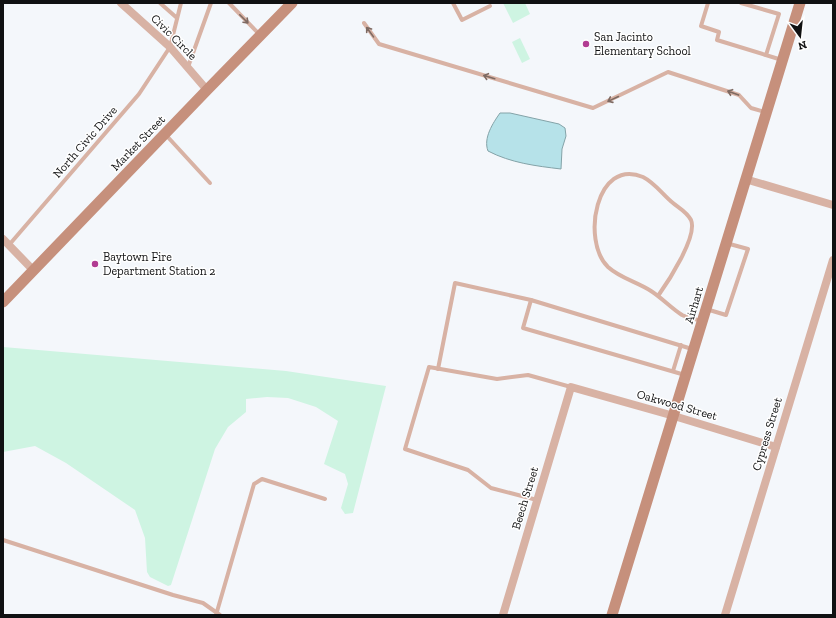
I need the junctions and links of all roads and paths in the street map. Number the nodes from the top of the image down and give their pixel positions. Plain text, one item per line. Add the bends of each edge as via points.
1 (122, 3) edge
2 (160, 3) edge
3 (181, 3) edge
4 (211, 3) edge
5 (228, 3) edge
6 (292, 3) edge
7 (453, 3) edge
8 (708, 3) edge
9 (742, 3) edge
10 (800, 3) edge
11 (490, 6) dead end
12 (177, 18) junction
13 (364, 23) dead end
14 (260, 35) junction
15 (170, 47) junction
16 (766, 56) junction
17 (782, 60) junction
18 (188, 67) junction
19 (207, 90) junction
20 (766, 112) junction
21 (165, 134) junction
22 (745, 179) junction
23 (210, 183) dead end
24 (833, 206) edge
25 (6, 242) edge
26 (726, 243) junction
27 (833, 260) edge
28 (33, 270) junction
29 (658, 296) junction
30 (531, 300) junction
31 (3, 302) edge
32 (706, 309) junction
33 (703, 321) junction
34 (681, 345) junction
35 (694, 349) junction
36 (438, 369) junction
37 (673, 371) junction
38 (687, 375) junction
39 (571, 387) junction
40 (674, 416) junction
41 (776, 447) junction
42 (325, 499) dead end
43 (536, 500) junction
44 (3, 540) edge
45 (218, 614) edge
46 (503, 615) edge
47 (612, 615) edge
48 (725, 615) edge

1 - 15 street, Civic Circle
2 - 12 lane
3 - 12 lane, North Civic Drive
4 - 18 lane
5 -> 14 lane
6 - 14 street, Market Street
7 - 11 lane via 462,20
8 - 16 lane via 701,26 719,32 716,40
9 - 16 lane via 779,14
10 - 17 street, Airhart
12 - 15 lane, North Civic Drive
20 -> 13 lane via 752,108 739,95 668,72 593,108 379,44
14 - 19 street, Market Street
15 - 18 street, Civic Circle
15 - 25 lane, North Civic Drive via 139,94
16 - 17 lane
17 - 20 street, Airhart
18 - 19 street, Civic Circle
19 - 21 street, Market Street
20 - 22 street, Airhart
21 - 23 lane
21 - 28 street, Market Street
22 - 24 street
22 - 26 street, Airhart
25 - 28 street
26 - 32 street, Airhart
26 - 32 lane via 748,249 726,316
27 - 41 street, Cypress Street
28 - 31 street, Market Street
29 - 29 lane via 608,267 596,245 594,230 600,197 612,181 621,176 631,174 644,178 684,211 691,220 690,236 683,254
29 - 33 lane via 682,315
30 - 34 lane
30 - 36 lane via 455,283
30 - 37 lane via 523,328
32 - 33 street, Airhart
33 - 35 street, Airhart
34 - 35 lane
34 - 37 lane
35 - 38 street, Airhart
36 - 39 lane via 497,379 528,375
36 - 43 lane via 429,367 405,449 468,470 491,488
37 - 38 lane
38 - 40 street, Airhart
39 - 40 street, Oakwood Street
39 - 43 street, Beech Street
40 - 41 street, Oakwood Street
40 - 47 street, Airhart
41 - 48 street, Cypress Street
42 - 45 lane via 262,479 254,484
43 - 46 street, Beech Street
44 - 45 lane via 203,603

